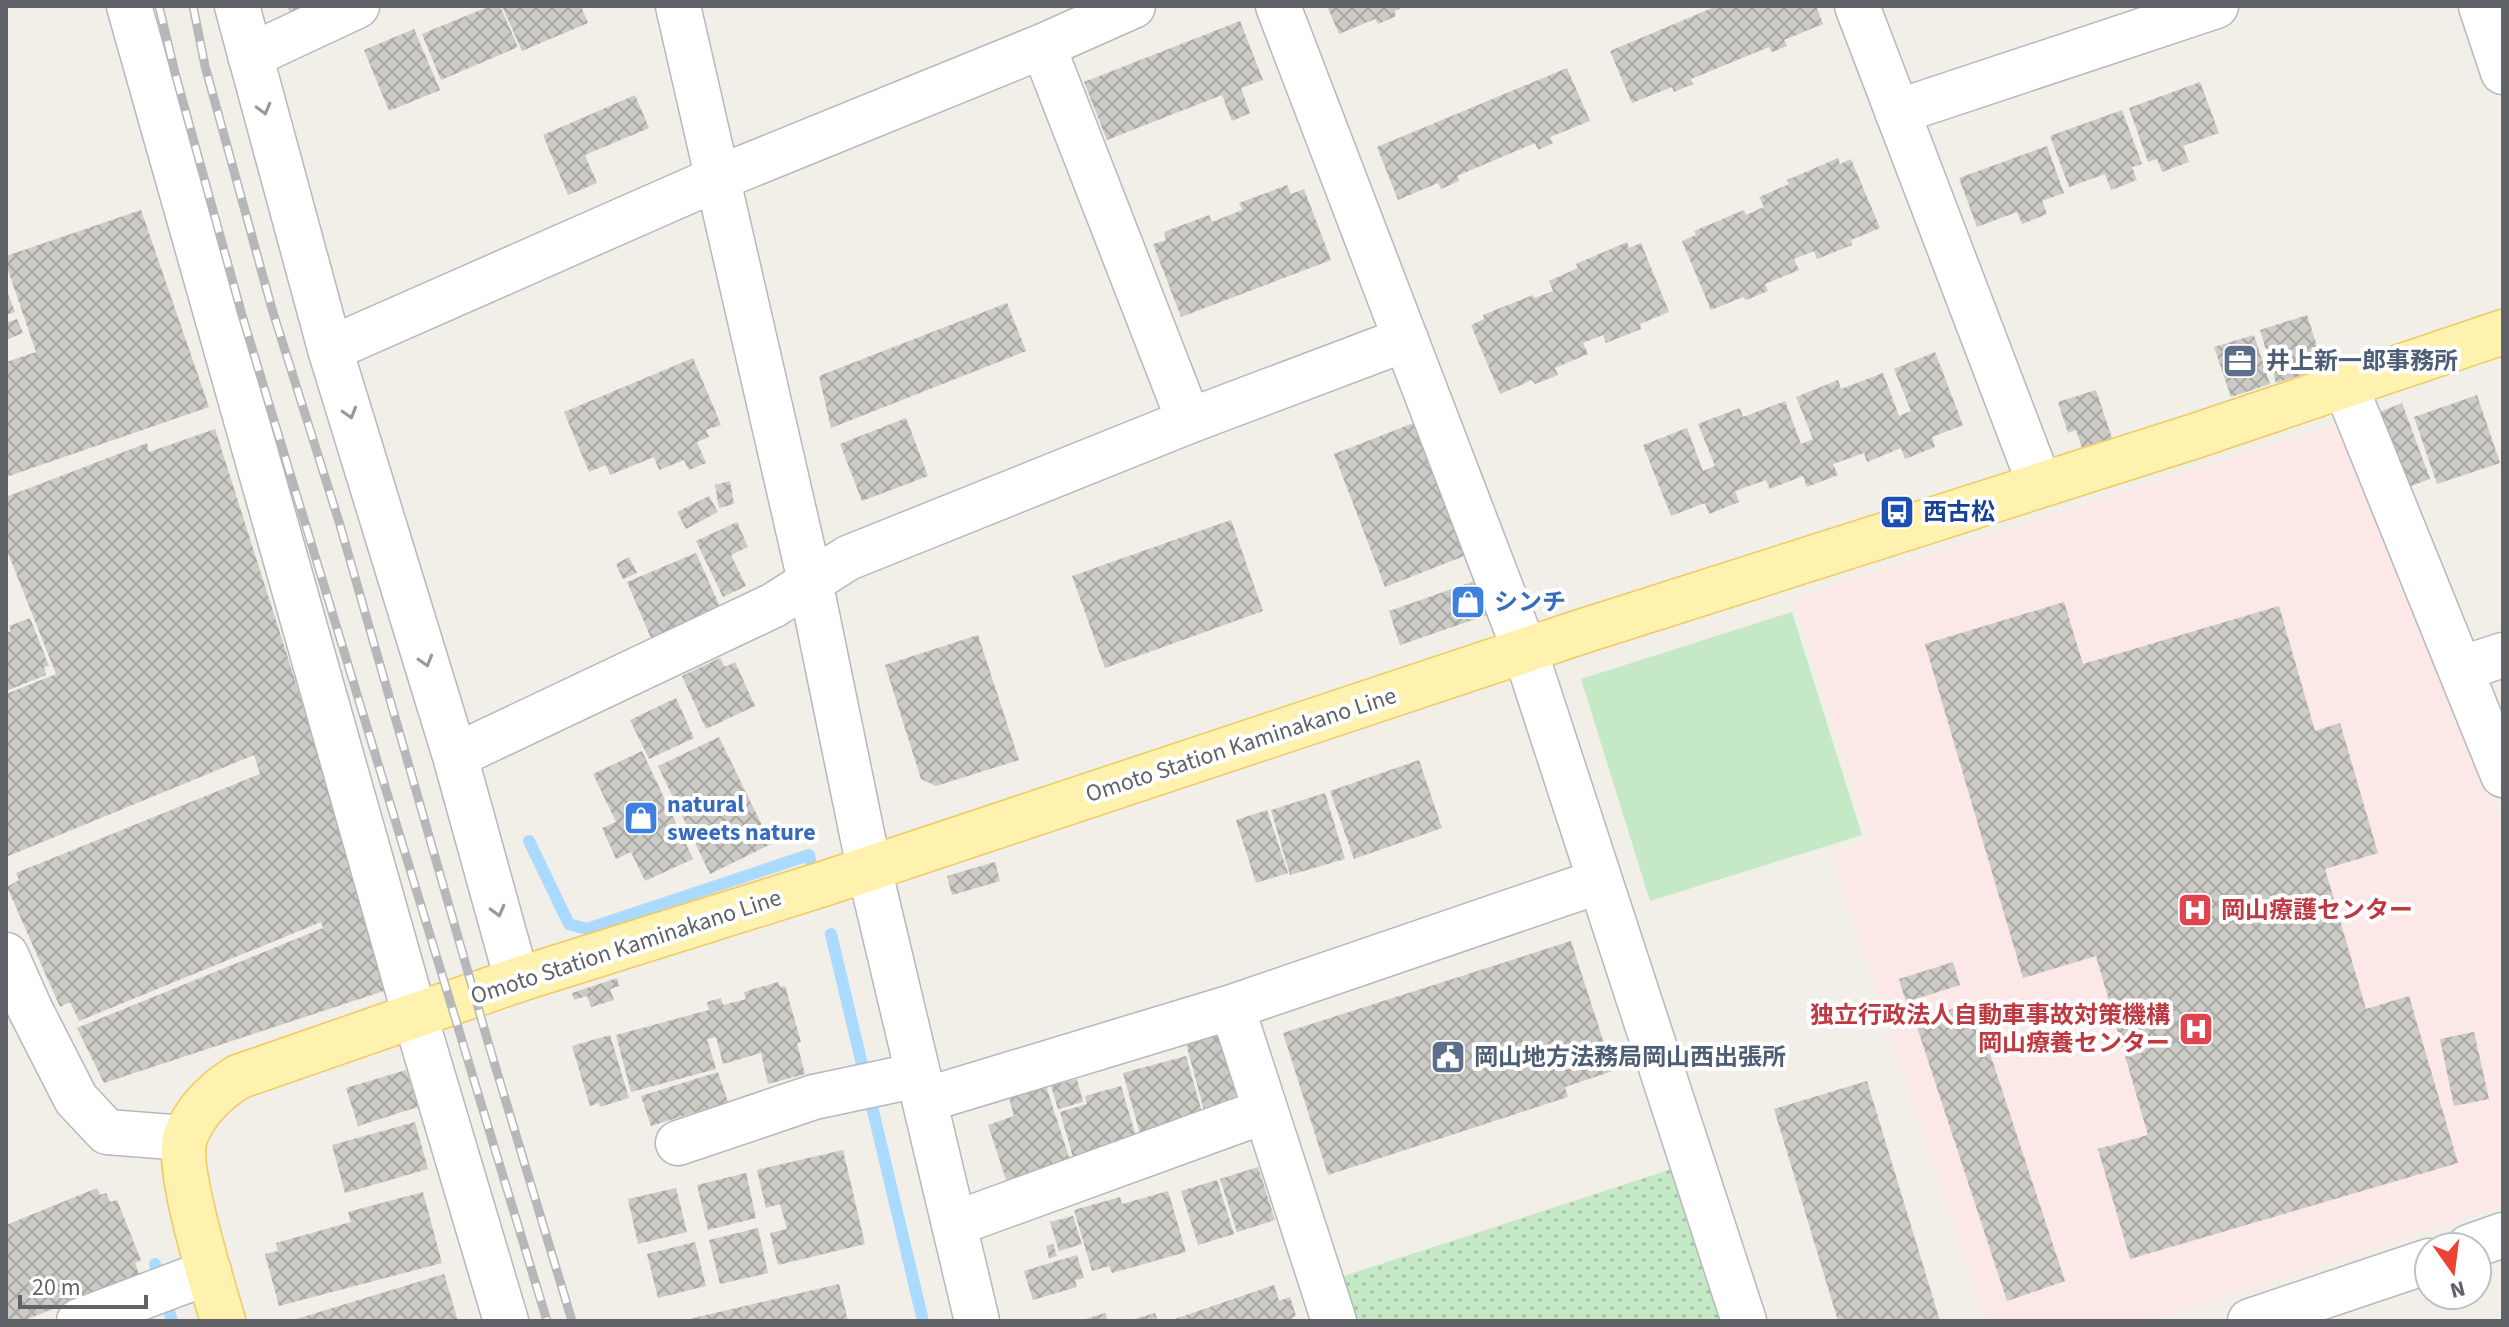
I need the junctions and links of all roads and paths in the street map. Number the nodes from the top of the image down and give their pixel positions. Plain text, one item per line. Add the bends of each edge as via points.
1 (129, 6) edge
2 (237, 6) edge
3 (357, 6) edge
4 (678, 6) edge
5 (1133, 6) edge
6 (1278, 6) edge
7 (1857, 6) edge
8 (2216, 6) edge
9 (2481, 6) edge
10 (1043, 46) junction
11 (250, 56) junction
12 (2503, 72) edge
13 (1897, 112) junction
14 (716, 179) junction
15 (2503, 332) edge
16 (1406, 339) junction
17 (330, 349) junction
18 (2345, 385) junction
19 (1189, 421) junction
20 (2040, 485) junction
21 (810, 581) junction
22 (1525, 651) junction
23 (2503, 655) edge
24 (2460, 669) junction
25 (455, 756) junction
26 (2503, 775) edge
27 (869, 868) junction
28 (1600, 881) junction
29 (6, 955) edge
30 (517, 980) junction
31 (1232, 1007) junction
32 (415, 1016) junction
33 (922, 1088) junction
34 (1265, 1111) junction
35 (184, 1138) junction
36 (678, 1143) dead end
37 (954, 1224) junction
38 (2413, 1268) edge
39 (209, 1272) junction
40 (2309, 1312) edge
41 (79, 1321) edge
42 (223, 1321) edge
43 (506, 1321) edge
44 (977, 1321) edge
45 (1334, 1321) edge
46 (1744, 1321) edge
47 (2250, 1321) edge

1 - 32 street
2 - 11 street
3 - 11 street
4 - 14 street
5 - 10 street
6 - 16 street
7 - 13 street
8 - 13 street
9 - 12 street
10 - 14 street
10 - 19 street
11 -> 17 street
13 - 20 street
14 - 17 street
14 - 21 street
15 - 18 main road, Omoto Station Kaminakano Line
16 - 19 street
16 - 22 street
17 -> 25 street
18 - 20 main road, Omoto Station Kaminakano Line
18 - 24 street
19 - 21 street via 848,558
20 - 22 main road, Omoto Station Kaminakano Line
21 - 25 street via 774,605
21 - 27 street
22 - 27 main road, Omoto Station Kaminakano Line
22 - 28 street
23 - 24 street
24 - 26 street
25 -> 30 street
27 - 30 main road, Omoto Station Kaminakano Line
27 - 33 street
28 - 31 street
28 - 46 street
29 - 35 street via 76,1099 107,1132
30 - 32 main road, Omoto Station Kaminakano Line
31 - 33 street
31 - 34 street
32 - 35 main road, Omoto Station Kaminakano Line via 238,1077 217,1091
32 - 43 street
33 - 36 street via 866,1087 814,1097
33 - 37 street
34 - 37 street
34 - 45 street
35 - 39 main road via 186,1181
37 - 44 street
38 - 40 street
39 - 41 street
39 - 42 main road
40 - 47 street

